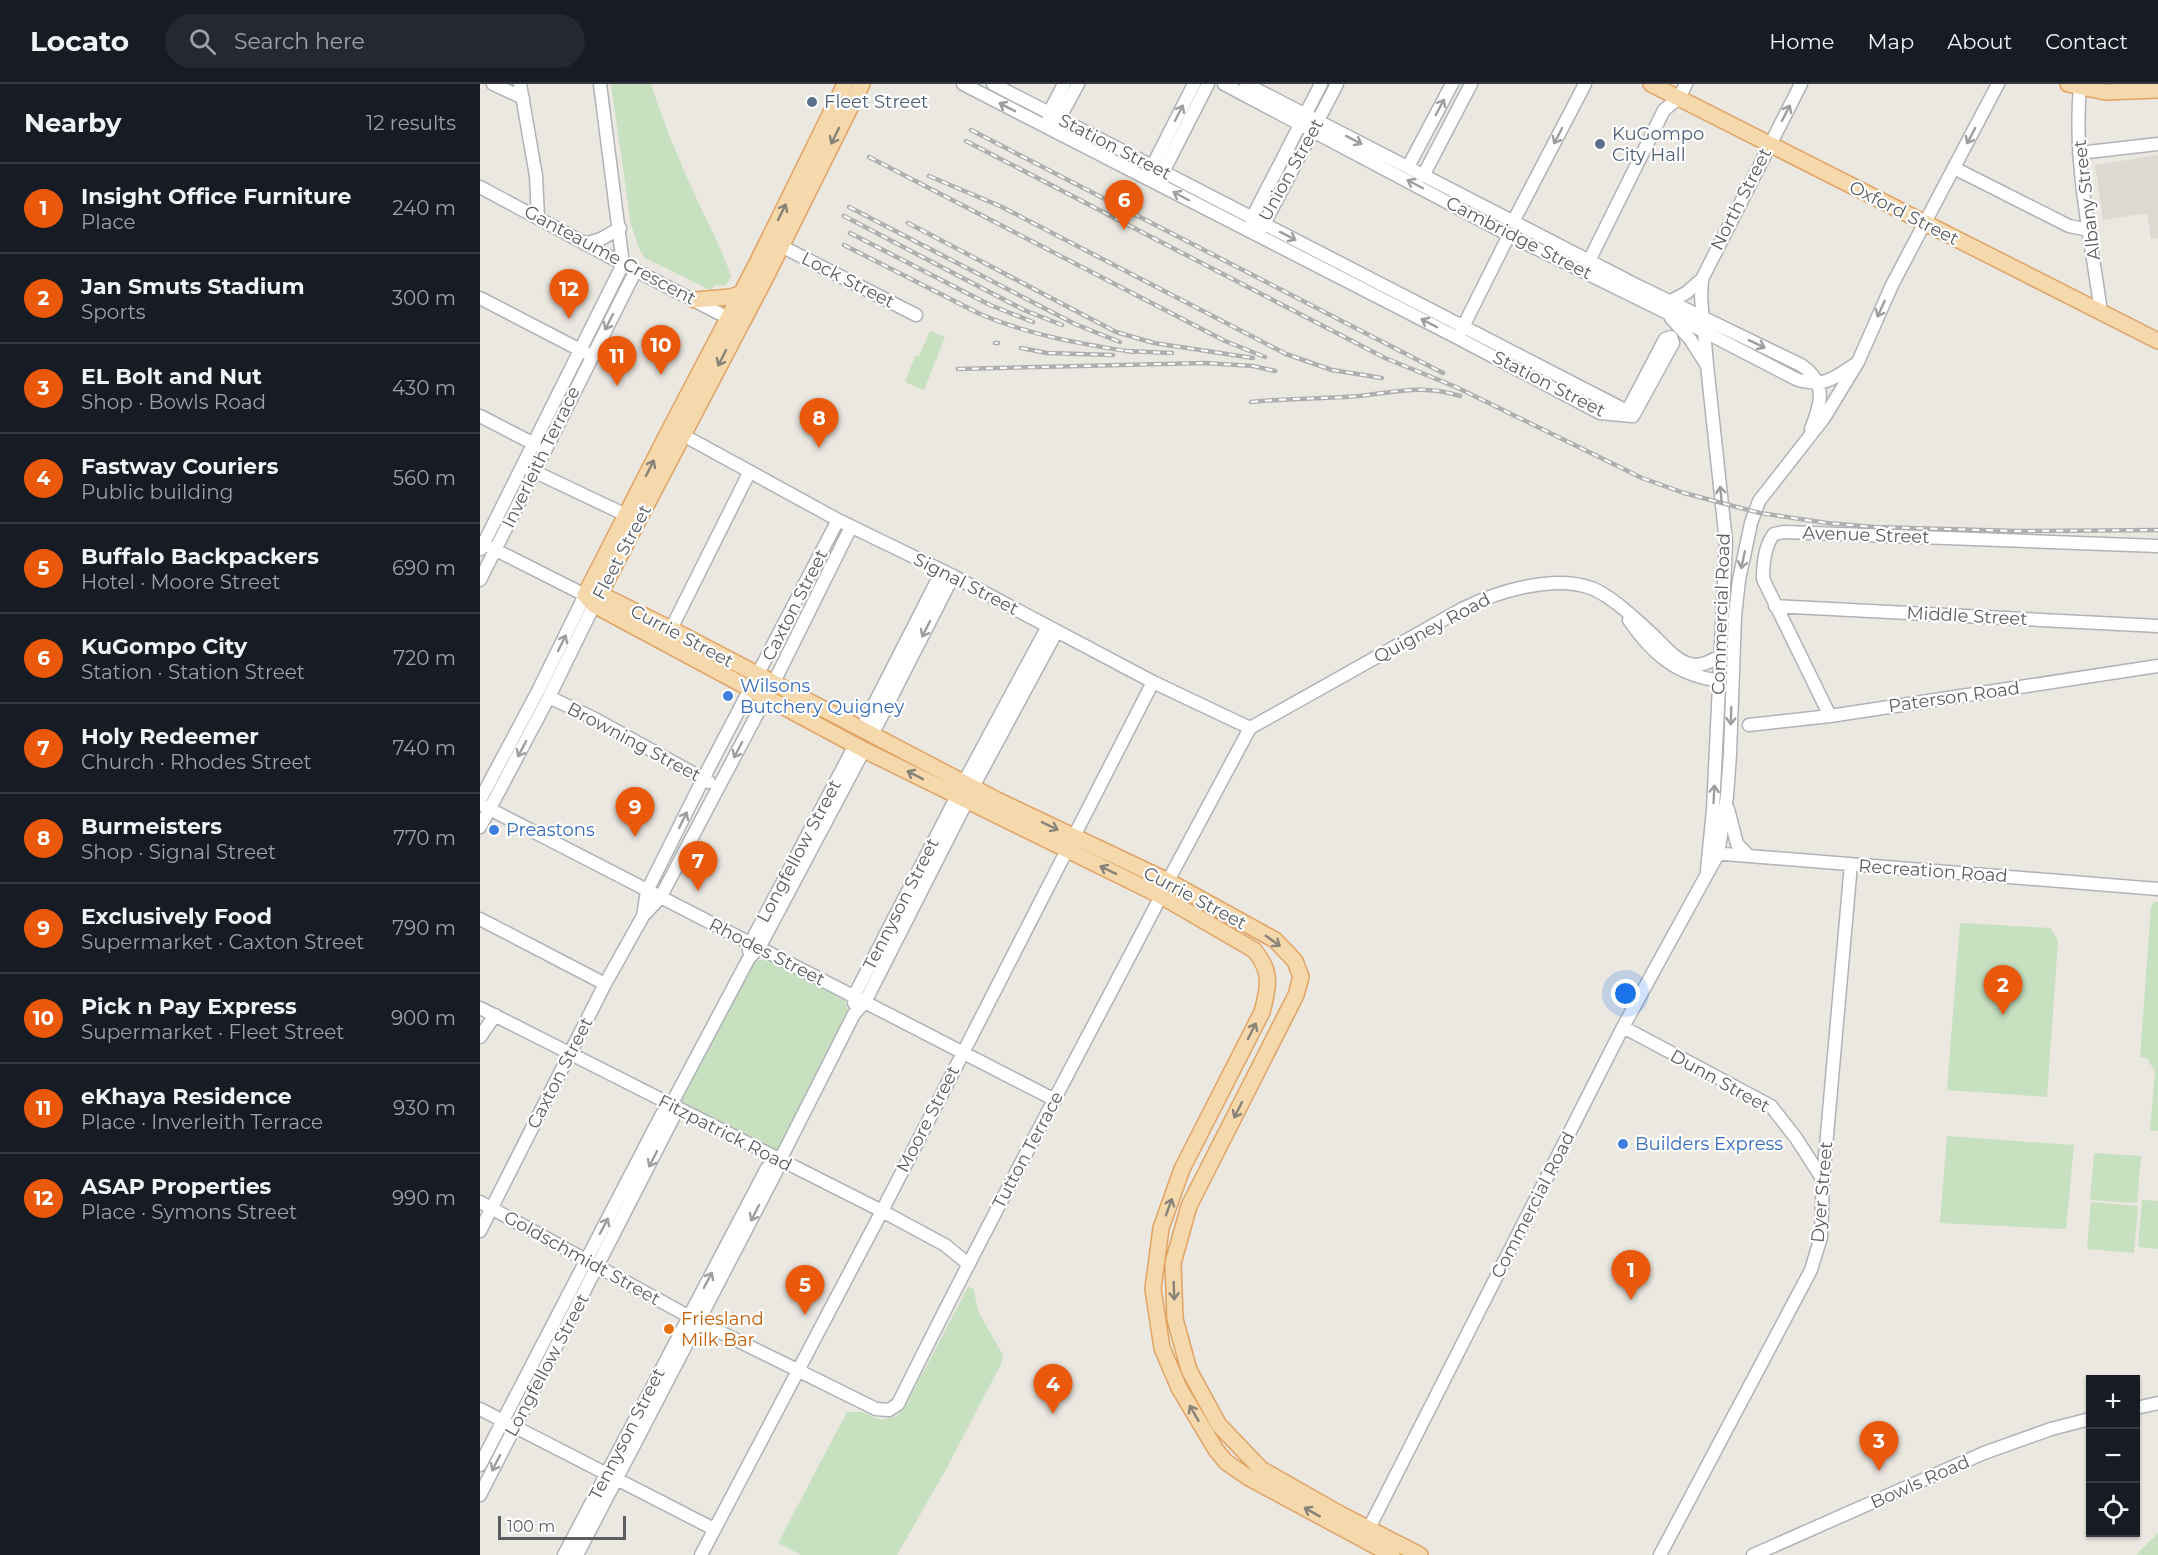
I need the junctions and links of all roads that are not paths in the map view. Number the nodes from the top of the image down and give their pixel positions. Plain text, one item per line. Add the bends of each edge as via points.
1 (493, 84) edge
2 (520, 84) edge
3 (600, 84) edge
4 (845, 84) edge
5 (862, 84) edge
6 (963, 84) edge
7 (993, 84) edge
8 (1064, 84) edge
9 (1078, 84) edge
10 (1194, 84) edge
11 (1208, 84) edge
12 (1224, 84) edge
13 (1246, 84) edge
14 (1321, 84) edge
15 (1337, 84) edge
16 (1452, 84) edge
17 (1471, 84) edge
18 (1585, 84) edge
19 (1686, 84) edge
20 (1801, 84) edge
21 (1998, 84) edge
22 (1660, 86) edge
23 (2074, 86) edge
24 (2158, 90) edge
25 (523, 98) junction
26 (1679, 98) junction
27 (842, 106) junction
28 (1664, 110) junction
29 (1054, 116) junction
30 (1303, 119) junction
31 (1316, 126) junction
32 (1048, 128) junction
33 (1770, 144) junction
34 (2158, 144) edge
35 (2079, 153) junction
36 (1408, 167) junction
37 (1954, 168) junction
38 (1158, 169) junction
39 (1423, 176) junction
40 (1151, 181) junction
41 (480, 187) edge
42 (1212, 198) junction
43 (1206, 210) junction
44 (538, 218) junction
45 (1252, 218) junction
46 (1264, 224) junction
47 (1924, 224) junction
48 (620, 228) junction
49 (1511, 228) junction
50 (2089, 230) junction
51 (1252, 234) junction
52 (585, 244) junction
53 (781, 246) junction
54 (1589, 261) junction
55 (623, 264) junction
56 (636, 270) junction
57 (1702, 279) junction
58 (744, 297) junction
59 (480, 298) edge
60 (695, 300) junction
61 (1668, 307) junction
62 (2101, 312) junction
63 (916, 315) dead end
64 (734, 320) junction
65 (1704, 325) junction
66 (1461, 332) junction
67 (2158, 341) edge
68 (580, 350) junction
69 (591, 356) junction
70 (1858, 362) junction
71 (1707, 365) junction
72 (704, 379) junction
73 (1817, 383) junction
74 (480, 416) edge
75 (683, 435) junction
76 (1808, 436) junction
77 (532, 443) junction
78 (544, 450) junction
79 (522, 465) junction
80 (534, 471) junction
81 (749, 472) junction
82 (626, 515) junction
83 (838, 520) junction
84 (851, 527) junction
85 (481, 545) edge
86 (2158, 546) edge
87 (496, 550) junction
88 (948, 574) junction
89 (480, 580) edge
90 (593, 598) junction
91 (1775, 606) junction
92 (1622, 609) junction
93 (2158, 626) edge
94 (1053, 628) junction
95 (671, 629) junction
96 (1720, 656) junction
97 (2158, 666) edge
98 (758, 676) junction
99 (1720, 681) junction
100 (1153, 682) junction
101 (773, 684) junction
102 (750, 690) junction
103 (549, 697) junction
104 (765, 698) junction
105 (1830, 716) junction
106 (1749, 725) dead end
107 (1250, 729) junction
108 (867, 733) junction
109 (860, 747) junction
110 (703, 779) junction
111 (718, 787) junction
112 (965, 792) junction
113 (1726, 796) junction
114 (483, 804) edge
115 (480, 827) edge
116 (1071, 844) junction
117 (1713, 853) junction
118 (1748, 855) junction
119 (1851, 864) junction
120 (1168, 881) junction
121 (2158, 889) edge
122 (647, 891) junction
123 (1161, 897) junction
124 (660, 898) junction
125 (643, 916) junction
126 (480, 919) edge
127 (754, 946) junction
128 (605, 984) junction
129 (860, 999) junction
130 (480, 1008) edge
131 (495, 1015) junction
132 (1623, 1027) junction
133 (480, 1037) edge
134 (962, 1051) junction
135 (570, 1054) junction
136 (1055, 1100) junction
137 (671, 1105) junction
138 (780, 1160) junction
139 (1823, 1180) junction
140 (480, 1202) edge
141 (492, 1208) junction
142 (882, 1211) junction
143 (480, 1231) edge
144 (586, 1261) junction
145 (967, 1263) junction
146 (598, 1268) junction
147 (694, 1319) junction
148 (799, 1370) junction
149 (2158, 1403) edge
150 (898, 1404) joint
151 (2140, 1407) edge
152 (480, 1409) edge
153 (2086, 1420) edge
154 (503, 1421) junction
155 (515, 1427) junction
156 (480, 1465) edge
157 (612, 1476) junction
158 (480, 1495) edge
159 (714, 1529) junction
160 (1366, 1534) junction
161 (1663, 1552) edge
162 (564, 1555) edge
163 (577, 1555) edge
164 (701, 1555) edge
165 (1392, 1555) edge
166 (1420, 1555) edge
167 (1753, 1555) edge

1 - 25 street
2 - 25 street
3 - 48 street
4 - 27 main road, Fleet Street
5 - 27 main road, Fleet Street
32 -> 6 street, Station Street
7 - 29 street, Station Street
8 - 29 street
9 - 29 street
38 -> 10 street
11 - 38 street
12 - 30 street, Cambridge Street
13 - 30 street, Cambridge Street
14 - 30 street, Union Street
15 - 31 street, Union Street
36 -> 16 street
17 - 39 street
18 -> 49 street
19 - 26 street
33 -> 20 street, North Street
21 -> 37 street
22 - 26 main road, Oxford Street
22 - 28 street
23 - 24 main road via 2105,92
23 - 35 street, Albany Street
25 - 44 street via 536,176
26 - 28 street
26 - 33 main road, Oxford Street
27 -> 53 main road, Fleet Street
58 -> 27 main road, Fleet Street via 756,265
28 - 54 street
29 - 32 street
29 - 38 street, Station Street
30 - 31 street, Cambridge Street
30 - 45 street, Union Street
31 -> 36 street, Cambridge Street
31 - 46 street, Union Street
49 -> 31 street, Cambridge Street
32 - 40 street, Station Street
33 - 47 main road, Oxford Street
33 - 57 street, North Street
34 - 35 street
35 - 50 street, Albany Street
36 - 39 street, Cambridge Street
37 - 47 street
37 - 50 street via 2069,226
38 - 40 street
38 - 42 street, Station Street
39 - 49 street, Cambridge Street
43 -> 40 street, Station Street
41 - 44 street, Ganteaume Crescent
42 - 43 street
42 - 45 street, Station Street
43 - 51 street, Station Street
44 - 52 street, Ganteaume Crescent
45 - 46 street, Station Street
45 - 51 street, Union Street
46 - 51 street, Union Street
46 -> 66 street, Station Street
47 - 62 main road, Oxford Street
47 -> 70 street
48 - 52 street
48 - 55 street
49 - 54 street, Cambridge Street
49 - 61 street, Cambridge Street
49 - 66 street
50 - 62 street, Albany Street
66 -> 51 street, Station Street
52 - 55 street, Ganteaume Crescent
53 - 58 main road, Fleet Street via 765,279
53 - 63 street, Lock Street
54 - 61 street, Cambridge Street
55 - 56 street, Ganteaume Crescent
55 - 68 street, Inverleith Terrace
56 - 60 street, Ganteaume Crescent
56 -> 69 street, Inverleith Terrace
57 - 61 street
57 - 65 street, North Street
58 - 60 main road
58 - 64 main road, Fleet Street
59 - 68 street
60 - 64 street, Ganteaume Crescent
61 - 65 street, Cambridge Street
61 - 71 street
62 - 67 main road, Oxford Street
64 - 72 main road, Fleet Street
65 - 71 street, Commercial Road
65 - 73 street, Cambridge Street via 1798,380
66 - 66 street, Station Street via 1626,410 1665,339 1669,336 1673,340 1637,412 1628,417 1600,413
68 - 69 street
68 - 77 street, Inverleith Terrace
69 - 78 street, Inverleith Terrace
70 - 73 street via 1828,382
70 - 76 street via 1824,418
96 -> 71 street, Commercial Road via 1726,542
72 - 75 main road, Fleet Street
82 -> 72 main road, Fleet Street
73 - 76 street via 1820,402
74 - 77 street
75 - 81 street, Signal Street
75 - 90 main road, Fleet Street
76 -> 113 street, Commercial Road via 1759,501 1751,523 1735,616
77 - 78 street
77 - 79 street, Inverleith Terrace
78 - 80 street, Inverleith Terrace
79 - 80 street
79 - 85 street, Inverleith Terrace
80 - 82 street
80 - 87 street, Inverleith Terrace
81 - 83 street, Signal Street
81 - 95 street
82 - 90 main road, Fleet Street
83 - 84 street, Signal Street
83 - 98 street, Caxton Street
84 - 88 street, Signal Street
84 - 101 street, Caxton Street
85 - 87 street, Currie Street
86 - 91 street, Avenue Street via 1778,533 1767,545 1763,567 1763,579
87 - 89 street, Inverleith Terrace
87 - 90 street, Currie Street
88 - 94 street, Signal Street
88 - 108 street
90 - 95 main road, Currie Street
90 - 102 main road, Currie Street
90 - 103 street, Fleet Street
114 -> 90 street, Fleet Street via 538,691
91 - 93 street, Middle Street
91 - 105 street, Avenue Street
92 - 96 street, Quigney Road via 1689,664 1706,663
92 - 99 street, Quigney Road via 1644,640 1677,669
92 - 107 street, Quigney Road via 1590,588 1562,583 1494,594
94 - 100 street, Signal Street
94 - 112 street, Tennyson Street
95 - 98 main road, Currie Street
96 - 99 street, Commercial Road
97 - 105 street, Paterson Road
98 - 101 main road, Currie Street
98 - 102 street, Caxton Street
117 -> 99 street, Commercial Road
100 - 107 street, Signal Street
100 - 116 street, Moore Street
101 - 104 street, Caxton Street
101 - 108 main road, Currie Street
102 - 104 main road, Currie Street
102 - 110 street, Caxton Street
103 - 110 street, Browning Street
103 -> 114 street, Fleet Street
104 - 109 main road, Currie Street
104 -> 111 street, Caxton Street
105 - 106 street, Paterson Road
107 - 120 street
108 - 112 main road, Currie Street
112 -> 109 main road, Currie Street
109 - 127 street, Longfellow Street
110 - 111 street, Browning Street
122 -> 110 street, Caxton Street
111 - 124 street, Caxton Street
112 - 116 main road, Currie Street
112 - 129 street, Tennyson Street
113 - 117 street, Commercial Road
113 - 118 street via 1734,837
114 - 115 street, Fleet Street
114 - 122 street, Rhodes Street
116 - 120 main road, Currie Street
123 -> 116 main road, Currie Street
116 - 134 street, Moore Street
117 - 118 street, Recreation Road
117 - 132 street, Commercial Road via 1707,873
118 - 119 street, Recreation Road
119 - 121 street, Recreation Road
119 - 139 street, Dyer Street
120 -> 160 main road, Currie Street via 1275,940 1295,962 1301,977 1296,995 1189,1206 1173,1263 1175,1319 1189,1370 1219,1425 1261,1469
122 - 124 street, Rhodes Street
122 - 125 street, Caxton Street
123 - 136 street, Tutton Terrace
160 -> 123 main road, Currie Street via 1249,1478 1226,1462 1179,1388 1162,1348 1153,1289 1161,1228 1182,1169 1262,1012 1269,987 1264,962 1254,950
124 - 125 street, Caxton Street
124 - 127 street, Rhodes Street
125 - 128 street, Caxton Street
126 - 128 street
127 - 129 street, Rhodes Street
127 - 137 street, Longfellow Street
128 - 135 street, Caxton Street
129 - 134 street, Rhodes Street
129 - 138 street, Tennyson Street
130 - 131 street, Fitzpatrick Road
131 - 133 street
131 - 135 street, Fitzpatrick Road
132 - 139 street, Dunn Street via 1771,1106
132 - 160 street, Commercial Road
134 - 136 street, Rhodes Street
134 - 142 street, Moore Street
135 - 137 street, Fitzpatrick Road
135 - 141 street, Caxton Street
136 - 145 street, Tutton Terrace
137 - 138 street, Fitzpatrick Road
144 -> 137 street, Longfellow Street via 662,1114
137 -> 146 street, Longfellow Street via 673,1118
138 - 142 street, Fitzpatrick Road
138 - 147 street, Tennyson Street
139 - 161 street, Dyer Street via 1821,1237 1811,1270
140 - 141 street, Goldschmidt Street
141 - 143 street, Caxton Street
141 - 144 street, Goldschmidt Street
142 - 145 street, Fitzpatrick Road via 945,1245
142 - 148 street, Moore Street
144 - 146 street, Goldschmidt Street
144 - 154 street, Longfellow Street
145 - 150 street, Tutton Terrace
146 - 147 street, Goldschmidt Street
146 - 155 street, Longfellow Street
147 - 148 street, Goldschmidt Street
147 - 157 street, Tennyson Street
148 - 150 street, Goldschmidt Street via 876,1409 889,1410
148 - 159 street, Moore Street
149 - 151 street
152 - 154 street
153 - 167 street, Bowls Road via 1984,1453
154 - 155 street
154 - 156 street, Longfellow Street
155 - 157 street
155 -> 158 street, Longfellow Street
157 - 159 street
157 - 162 street, Tennyson Street
157 - 163 street, Tennyson Street
159 - 164 street, Moore Street
160 - 165 main road
160 - 166 main road

